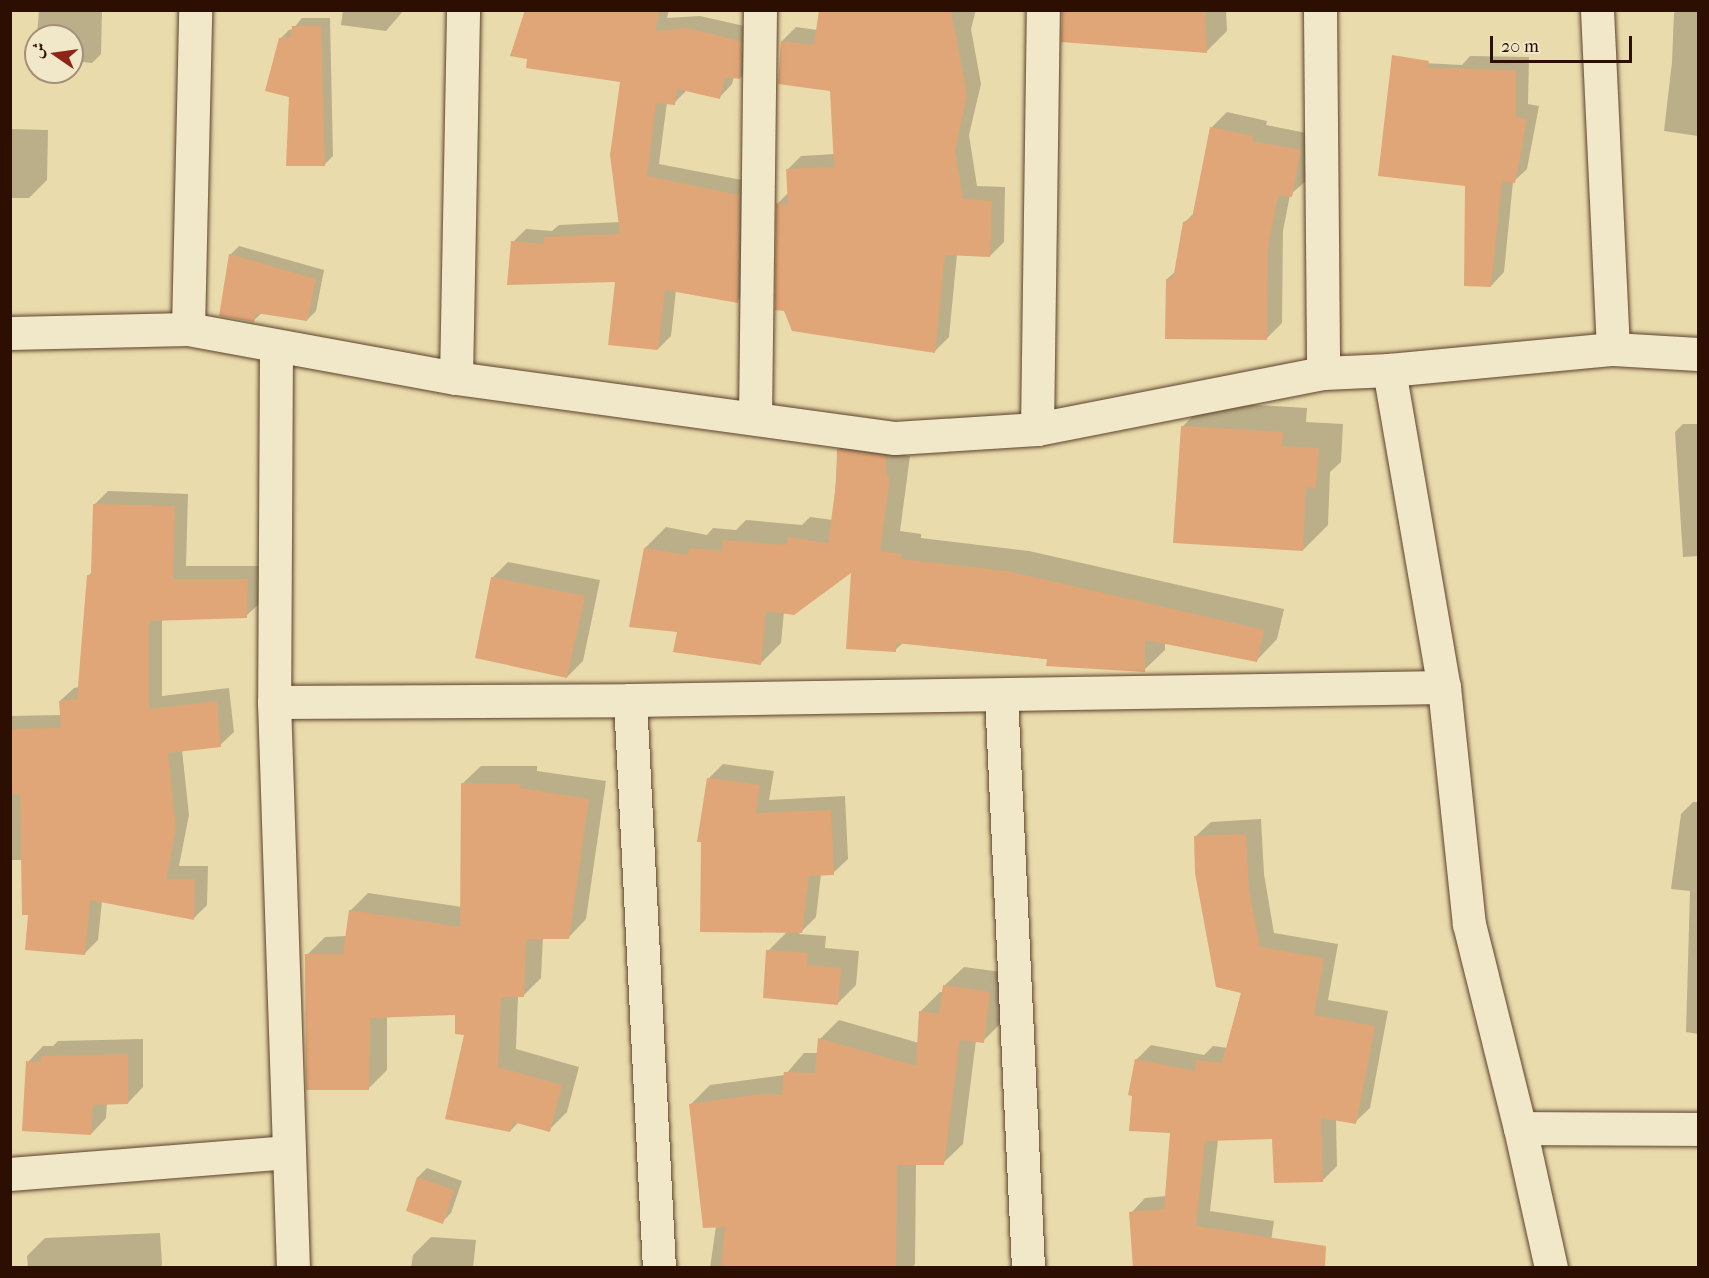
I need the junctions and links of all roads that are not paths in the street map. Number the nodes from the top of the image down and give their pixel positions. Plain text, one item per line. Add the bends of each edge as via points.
1 (195, 10) edge
2 (463, 10) edge
3 (760, 10) edge
4 (1043, 10) edge
5 (1320, 10) edge
6 (1597, 10) edge
7 (188, 329) junction
8 (10, 333) edge
9 (276, 346) junction
10 (1613, 349) junction
11 (1698, 354) edge
12 (1389, 370) junction
13 (1323, 373) junction
14 (456, 378) junction
15 (755, 418) junction
16 (1037, 429) junction
17 (1444, 687) junction
18 (1001, 695) junction
19 (630, 700) junction
20 (274, 702) junction
21 (1520, 1128) junction
22 (1698, 1129) edge
23 (288, 1152) junction
24 (10, 1174) edge
25 (293, 1268) edge
26 (659, 1268) edge
27 (1028, 1268) edge
28 (1551, 1268) edge

1 - 7 street
2 - 14 street
3 - 15 street
4 - 16 street
5 - 13 street
6 - 10 street
7 - 8 street
7 - 9 street
9 - 14 street
9 - 20 street
10 - 11 street
10 - 12 street
12 - 13 street
12 - 17 street
13 - 16 street
14 - 15 street
15 - 16 street via 895,438
17 - 18 street
17 - 21 street via 1469,924
18 - 19 street
18 - 27 street
19 - 20 street
19 - 26 street
20 - 23 street
21 - 22 street
21 - 28 street
23 - 24 street
23 - 25 street

